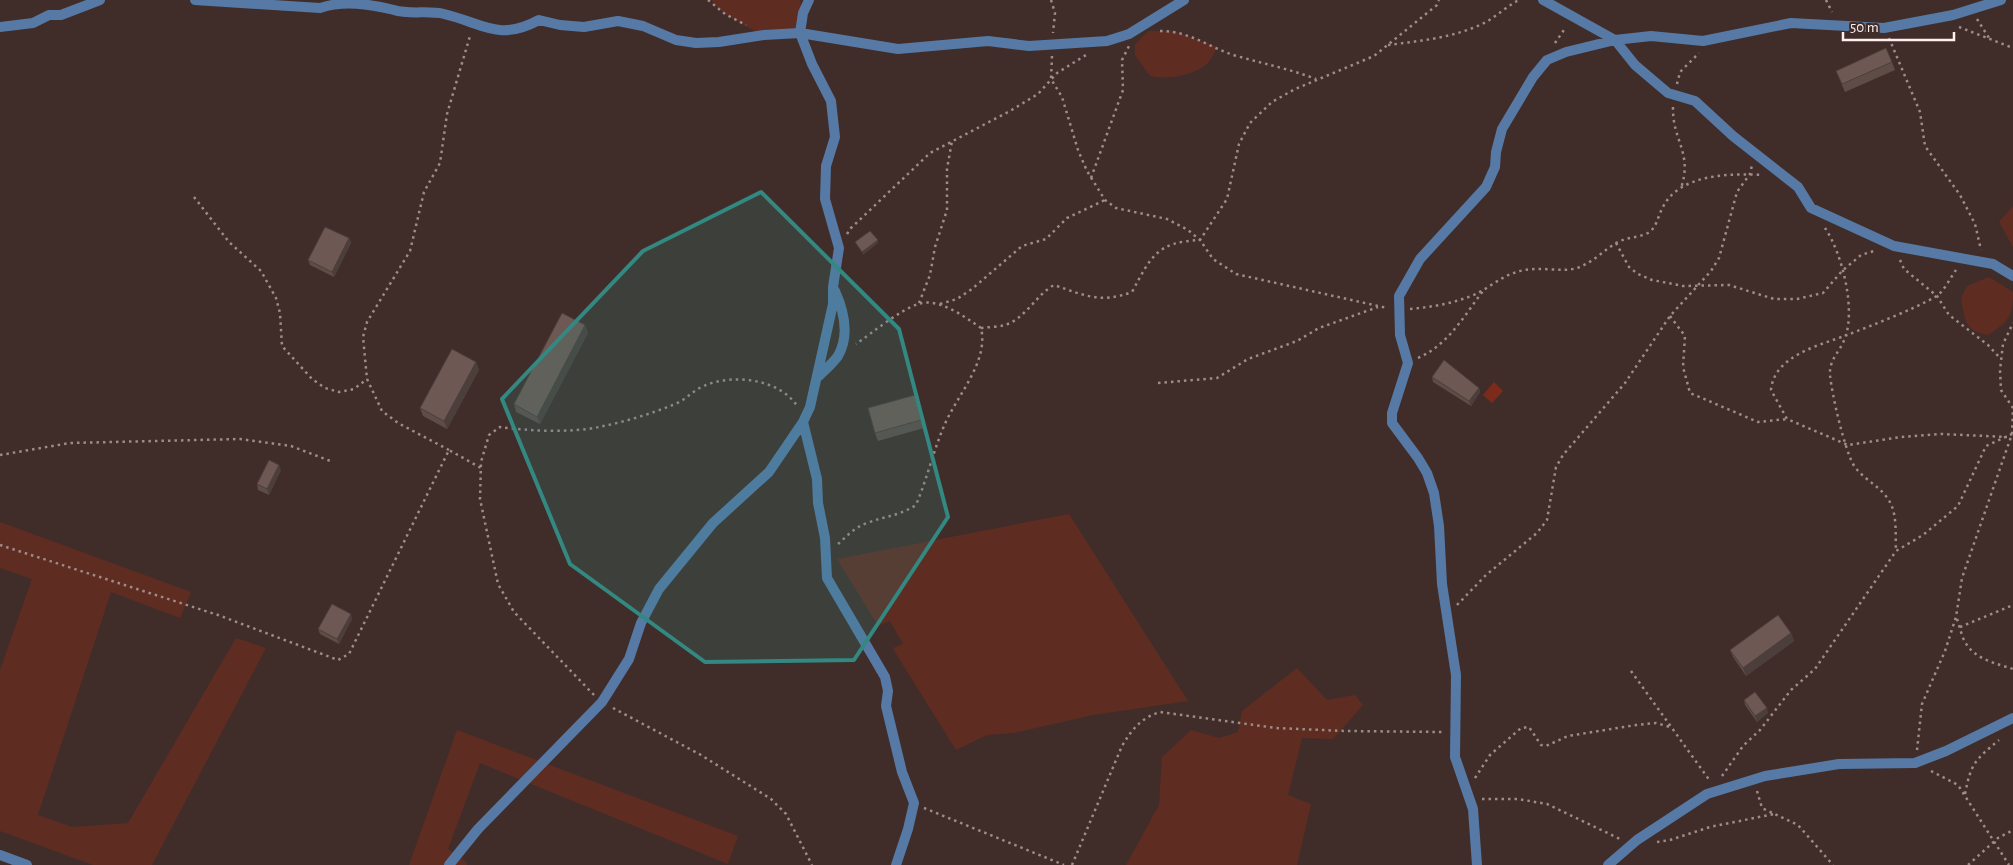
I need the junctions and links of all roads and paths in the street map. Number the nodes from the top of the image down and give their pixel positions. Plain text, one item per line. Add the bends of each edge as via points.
1 (100, 0) edge
2 (195, 0) edge
3 (708, 0) edge
4 (800, 0) edge
5 (809, 0) edge
6 (1439, 0) edge
7 (1519, 0) edge
8 (1543, 0) edge
9 (2001, 0) edge
10 (1182, 1) edge
11 (803, 12) junction
12 (1574, 16) junction
13 (475, 24) junction
14 (0, 27) edge
15 (1958, 27) dead end
16 (1884, 28) junction
17 (1136, 31) junction
18 (800, 33) junction
19 (764, 34) junction
20 (1615, 40) junction
21 (1107, 41) junction
22 (1387, 46) junction
23 (2013, 48) edge
24 (1547, 60) junction
25 (1051, 79) junction
26 (1316, 79) junction
27 (952, 141) junction
28 (1755, 154) junction
29 (1750, 174) junction
30 (1785, 176) junction
31 (1092, 178) junction
32 (194, 197) dead end
33 (1105, 200) junction
34 (1811, 208) junction
35 (1200, 240) junction
36 (1616, 243) junction
37 (1894, 246) junction
38 (838, 248) junction
39 (1964, 258) junction
40 (1981, 262) junction
41 (1842, 271) junction
42 (2013, 276) edge
43 (1696, 286) junction
44 (833, 287) junction
45 (1484, 289) junction
46 (1937, 296) junction
47 (918, 304) junction
48 (938, 305) junction
49 (1378, 307) junction
50 (1399, 310) junction
51 (1670, 316) junction
52 (2013, 323) edge
53 (981, 328) junction
54 (1846, 336) junction
55 (838, 355) junction
56 (2001, 359) junction
57 (1408, 363) junction
58 (818, 377) junction
59 (367, 378) junction
60 (1158, 382) dead end
61 (1787, 419) junction
62 (803, 422) junction
63 (2013, 434) edge
64 (2006, 437) junction
65 (1848, 445) junction
66 (449, 450) junction
67 (0, 455) edge
68 (333, 462) dead end
69 (481, 468) junction
70 (0, 545) edge
71 (1896, 551) junction
72 (826, 555) junction
73 (2013, 605) edge
74 (1447, 616) junction
75 (1956, 617) junction
76 (1960, 627) junction
77 (2013, 669) edge
78 (1630, 671) dead end
79 (602, 702) junction
80 (2013, 718) edge
81 (1670, 728) junction
82 (1455, 732) junction
83 (2002, 737) dead end
84 (1915, 763) junction
85 (1755, 787) dead end
86 (1711, 790) junction
87 (1468, 794) junction
88 (1965, 796) junction
89 (914, 803) junction
90 (1774, 814) junction
91 (2013, 830) edge
92 (1995, 841) junction
93 (1656, 842) dead end
94 (1633, 844) junction
95 (0, 855) edge
96 (27, 865) edge
97 (449, 865) edge
98 (812, 865) edge
99 (896, 865) edge
100 (1064, 865) edge
101 (1072, 865) edge
102 (1477, 865) edge
103 (1608, 865) edge
104 (1833, 865) edge
105 (1968, 865) edge
106 (2009, 865) edge

1 - 14 street via 33,23
2 - 13 street via 320,8 330,2 352,0 396,11 442,14
3 - 19 path via 725,14
4 - 11 street
5 - 11 street
6 - 22 path
7 - 22 path via 1472,28 1437,39
8 - 12 street
9 - 16 street via 1954,15
10 - 17 street
11 - 18 street
12 - 20 street
12 - 24 path via 1556,40
13 - 19 street via 511,31 539,20 584,27 618,21 643,26 676,40 696,43
13 - 59 path via 447,114 440,163 424,192 410,251 367,322 363,336
15 - 23 path
16 - 20 street via 1791,23 1703,41 1651,36
16 - 40 path via 1920,112 1925,146 1960,195 1975,224 1981,244
17 - 21 street
17 - 26 path via 1173,31 1201,39 1235,55
17 - 31 path via 1122,60 1123,90
18 - 19 street
18 - 21 street via 898,49 988,41 1029,46
18 - 38 street via 831,101 835,137 826,166 825,199
20 - 24 street
20 - 28 street via 1635,65 1668,93 1695,101
21 - 25 path
22 - 26 path via 1374,56
24 - 50 street via 1533,77 1502,130 1495,167 1486,187 1420,259 1400,296
25 - 27 path via 1038,94
25 - 31 path via 1062,97 1078,150
26 - 35 path via 1272,102 1250,123 1239,144 1227,199
27 - 38 path via 930,153 851,228
27 - 47 path via 947,169 947,210 930,275
28 - 29 path
28 - 30 street
29 - 30 path
29 - 36 path via 1718,176 1675,190 1663,205 1649,233
29 - 43 path via 1737,192 1719,258
30 - 34 street via 1798,186
31 - 33 path
32 - 59 path via 229,242 260,271 276,298 282,346 312,379 338,392 354,389
33 - 35 path via 1116,208 1167,219
33 - 48 path via 1067,218 1046,239 1022,246 972,289 957,299
34 - 37 street
34 - 41 path via 1828,233
35 - 49 path via 1213,258 1236,274
35 - 53 path via 1178,241 1159,250 1148,262 1132,292 1115,298 1091,298 1054,285 1020,317 1006,324
36 - 43 path via 1638,274 1652,280
36 - 45 path via 1576,268 1516,272
37 - 39 street
37 - 41 path via 1861,255
37 - 46 path via 1904,270
38 - 44 street
39 - 40 street
39 - 46 path
40 - 42 street via 1993,264
41 - 43 path via 1823,293 1797,299 1774,299 1728,285
41 - 54 path via 1850,301
43 - 51 path
44 - 55 street via 845,320
44 - 58 street via 833,304
45 - 50 path via 1442,306
45 - 57 path via 1446,340
46 - 54 path
46 - 56 path via 1949,315
47 - 48 path
47 - 55 path
48 - 53 path via 963,315
49 - 50 path
49 - 60 path via 1319,328 1297,341 1248,360 1217,378
50 - 57 street via 1400,335
51 - 61 path via 1685,336 1683,367 1690,393 1758,422
51 - 74 path via 1625,383 1563,455 1556,467 1548,520 1486,575
52 - 56 path via 2002,344
53 - 72 path via 984,341 978,360 944,425 916,505 902,514 867,523 852,531
54 - 61 path via 1801,352 1773,380 1771,390
54 - 65 path via 1831,362 1830,375
55 - 58 street
56 - 63 path via 2001,390 2012,408
57 - 74 street via 1392,413 1392,423 1427,473 1434,494
58 - 62 street
59 - 66 path via 382,411
61 - 65 path
62 - 69 path via 796,404 787,393 768,383 733,380 704,386 678,403 597,428 532,431 500,427 489,435
62 - 72 street via 817,479
62 - 79 street via 770,472 713,522 659,589 641,623 629,659
63 - 64 path
63 - 75 path via 1962,578
64 - 65 path via 1941,434
64 - 71 path via 1986,446 1958,506 1930,530
65 - 71 path via 1853,463 1864,478 1888,499 1894,516
66 - 69 path
66 - 70 path via 349,654 338,660 218,615
67 - 68 path via 70,443 240,439 292,446
69 - 79 path via 480,499 498,584 514,612
71 - 86 path via 1815,669 1791,690
72 - 89 street via 827,578 885,678 888,691 886,706 902,772
73 - 76 path
74 - 82 street via 1456,675
75 - 76 path
75 - 84 path via 1922,704
76 - 77 path via 1966,645 1974,652 1990,662
78 - 81 path
79 - 97 street via 478,828
79 - 98 path via 701,755 771,799 786,814
80 - 84 street
81 - 86 path
81 - 87 path via 1656,723 1636,725 1568,736 1546,746 1541,745 1528,728 1521,728 1490,755
82 - 87 street via 1455,757
82 - 101 path via 1276,728 1160,712 1147,716 1132,729 1122,746
83 - 88 path via 1976,759 1969,773
84 - 86 street via 1839,764 1765,776
84 - 88 path via 1958,785
85 - 90 path via 1762,808
86 - 94 street
87 - 94 path via 1547,804
87 - 102 street via 1473,810
88 - 92 path
89 - 99 street
89 - 100 path
90 - 93 path
90 - 104 path via 1798,825
91 - 92 path
92 - 105 path
92 - 106 path
94 - 103 street
95 - 96 street

